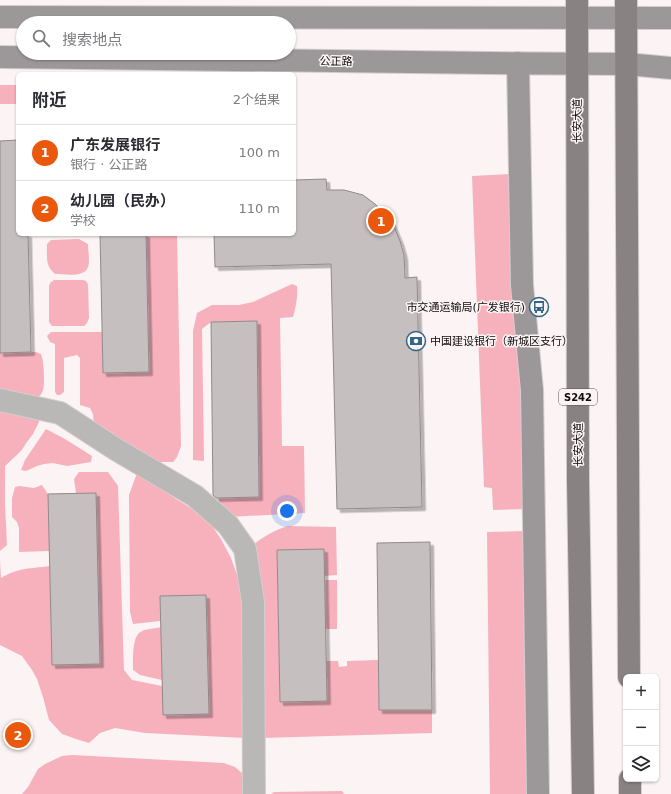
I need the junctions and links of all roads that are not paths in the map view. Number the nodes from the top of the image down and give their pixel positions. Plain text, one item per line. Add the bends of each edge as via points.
1 (577, 8) edge
2 (626, 8) edge
3 (64, 16) edge
4 (0, 17) edge
5 (16, 17) edge
6 (671, 18) edge
7 (0, 57) edge
8 (16, 57) edge
9 (259, 60) edge
10 (518, 63) junction
11 (577, 64) junction
12 (627, 64) junction
13 (671, 68) edge
14 (0, 400) edge
15 (629, 674) edge
16 (630, 782) edge
17 (254, 794) edge
18 (538, 794) edge
19 (583, 794) edge
20 (630, 794) edge

1 - 2 main road
1 - 3 main road
1 - 11 main road, 长安大道 / S242
2 - 6 main road
2 - 12 main road
4 - 5 main road
7 - 8 main road, 公正路
9 - 10 main road, 公正路
10 - 11 main road, 公正路
10 - 18 main road via 522,285 532,390
11 - 12 main road, 公正路
11 - 19 main road, 长安大道 / S242 via 578,480
12 - 13 main road, 公正路
12 - 15 main road
14 - 17 street via 60,413 195,496 228,526 245,549 253,602
16 - 20 main road

